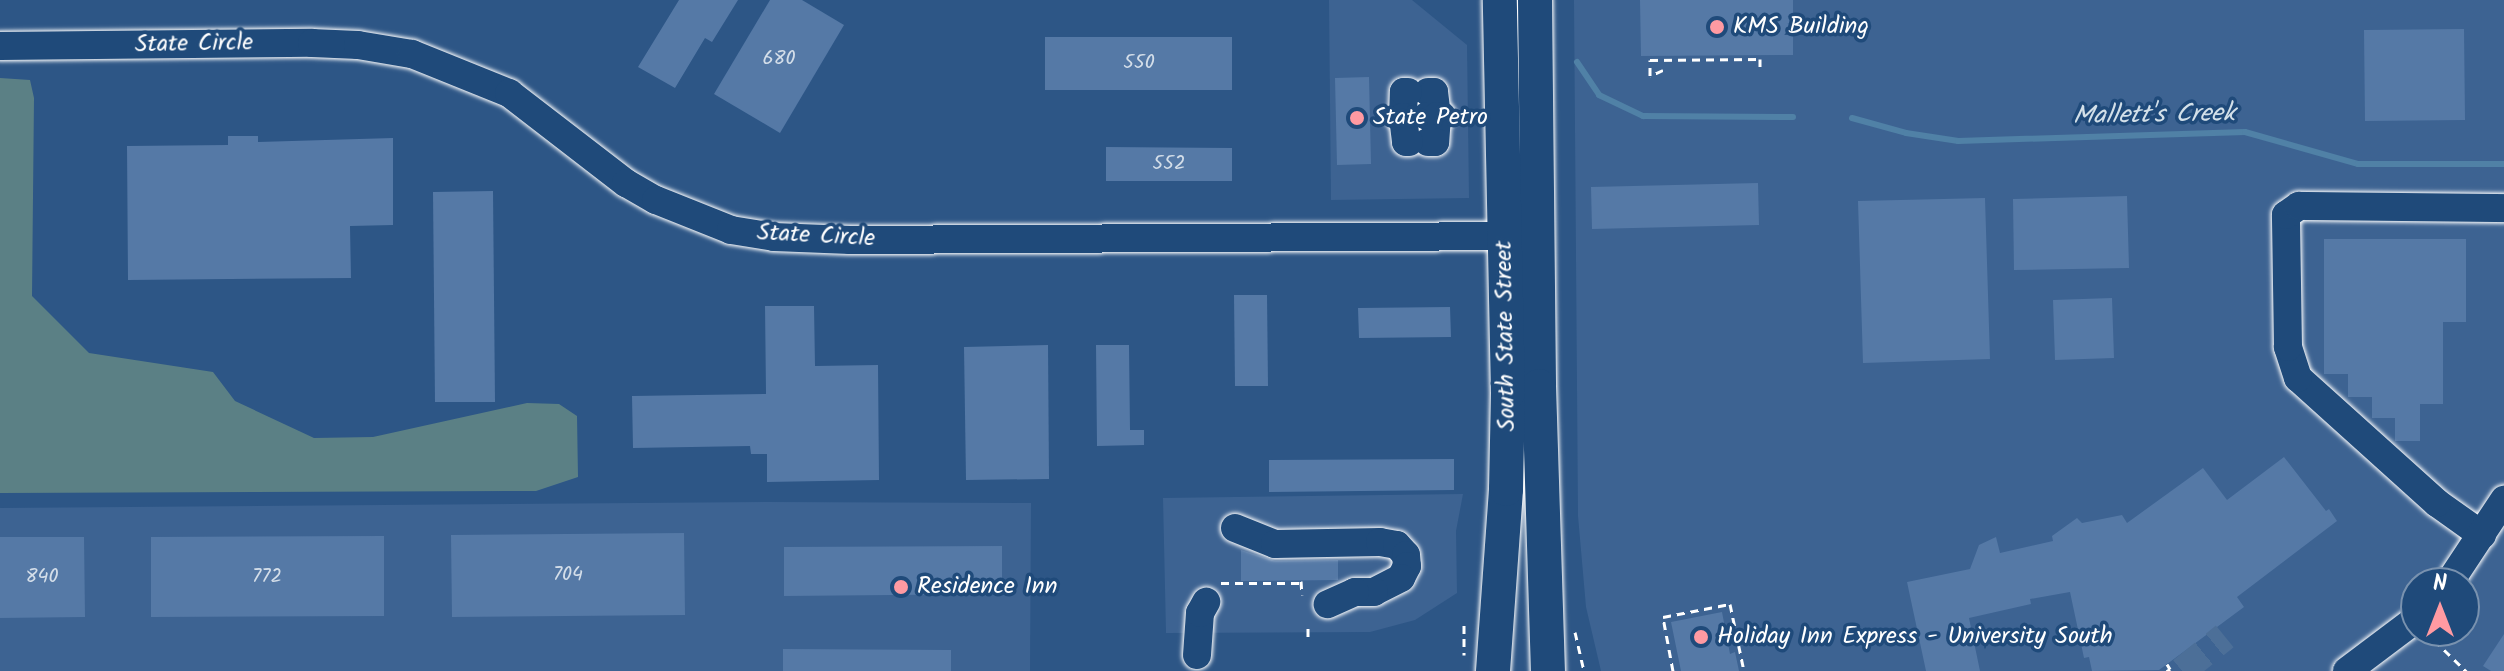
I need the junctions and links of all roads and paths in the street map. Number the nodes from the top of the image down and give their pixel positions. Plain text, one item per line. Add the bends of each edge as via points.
1 (1500, 0) edge
2 (1535, 0) edge
3 (0, 46) edge
4 (1663, 70) dead end
5 (1760, 70) dead end
6 (1521, 155) junction
7 (2504, 208) edge
8 (1521, 236) junction
9 (2504, 500) edge
10 (1235, 528) dead end
11 (2482, 535) junction
12 (2460, 567) edge
13 (1498, 592) junction
14 (1208, 593) joint
15 (1315, 600) joint
16 (1464, 625) dead end
17 (1308, 628) dead end
18 (1308, 637) dead end
19 (2400, 642) edge
20 (2443, 647) edge
21 (1197, 655) dead end
22 (1478, 663) edge
23 (2167, 664) dead end
24 (1539, 671) edge
25 (1548, 671) edge
26 (1673, 671) edge
27 (1744, 671) edge
28 (2167, 671) edge
29 (2347, 671) edge
30 (2466, 671) edge

1 - 6 main road, South State Street
2 - 6 main road, South State Street
3 - 8 street, State Circle via 312,43 412,54 509,93 656,200 731,230 774,237
4 - 5 path via 1650,76 1650,60 1760,59
6 - 8 main road, South State Street
7 - 11 street via 2299,206 2286,215 2288,347 2298,378 2437,503
8 - 13 main road, South State Street
8 - 25 main road, South State Street
9 - 11 street
10 - 15 street via 1275,544 1380,542 1397,545 1406,555 1401,578 1389,585
11 - 12 street
13 - 22 main road, South State Street
13 - 24 main road via 1528,619
14 - 15 path via 1301,582
14 - 21 street via 1200,613
16 - 22 path
17 - 18 path
19 - 29 street
20 - 30 path
23 - 28 path
26 - 27 path via 1663,617 1730,604

